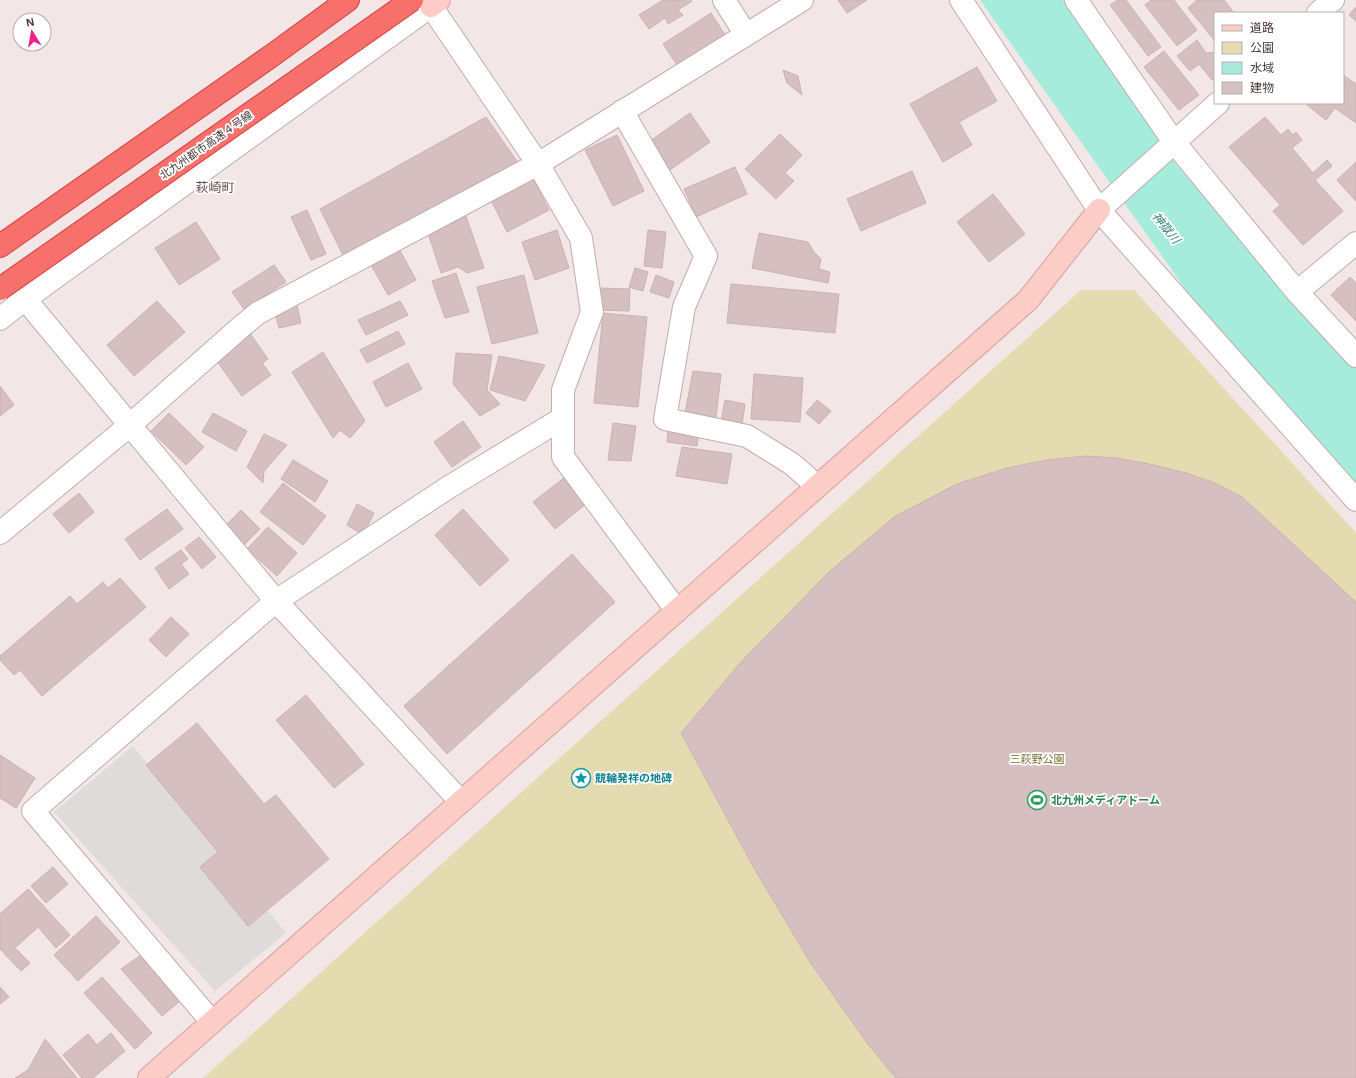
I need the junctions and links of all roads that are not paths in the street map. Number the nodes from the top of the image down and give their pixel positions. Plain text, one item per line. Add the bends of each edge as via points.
1 (348, 0) edge
2 (724, 0) edge
3 (802, 0) edge
4 (961, 0) edge
5 (1076, 0) edge
6 (1333, 0) edge
7 (420, 2) edge
8 (1319, 12) edge
9 (746, 35) junction
10 (1217, 104) edge
11 (622, 111) junction
12 (1174, 142) junction
13 (538, 164) junction
14 (1098, 210) junction
15 (1356, 243) edge
16 (0, 246) edge
17 (0, 276) edge
18 (0, 289) edge
19 (1297, 292) junction
20 (25, 300) junction
21 (0, 319) edge
22 (1356, 356) edge
23 (563, 418) junction
24 (130, 425) junction
25 (817, 486) junction
26 (1356, 500) edge
27 (0, 533) edge
28 (276, 601) junction
29 (677, 611) junction
30 (461, 802) junction
31 (212, 1022) junction
32 (149, 1078) edge

1 - 16 highway
2 - 9 street
3 - 9 street
4 - 14 street
5 - 12 street
6 - 8 street
7 - 13 street
7 - 18 highway, 北九州都市高速４号線, bridge
7 - 20 street
9 - 11 street
10 - 12 street
11 - 13 street
11 - 25 street via 706,256 684,306 665,419 747,436 792,464
12 - 14 street
12 - 19 street
13 - 23 street via 581,238 592,312 563,390
13 - 24 street via 258,313
14 - 25 street via 1028,300
14 - 26 street
15 - 19 street
17 - 20 street
19 - 22 street
20 - 21 street
20 - 24 street
23 - 28 street via 449,487
23 - 29 street via 563,457
24 - 27 street
24 - 28 street
25 - 29 street
28 - 30 street
28 - 31 street via 33,811
29 - 30 street
30 - 31 street
31 - 32 street

